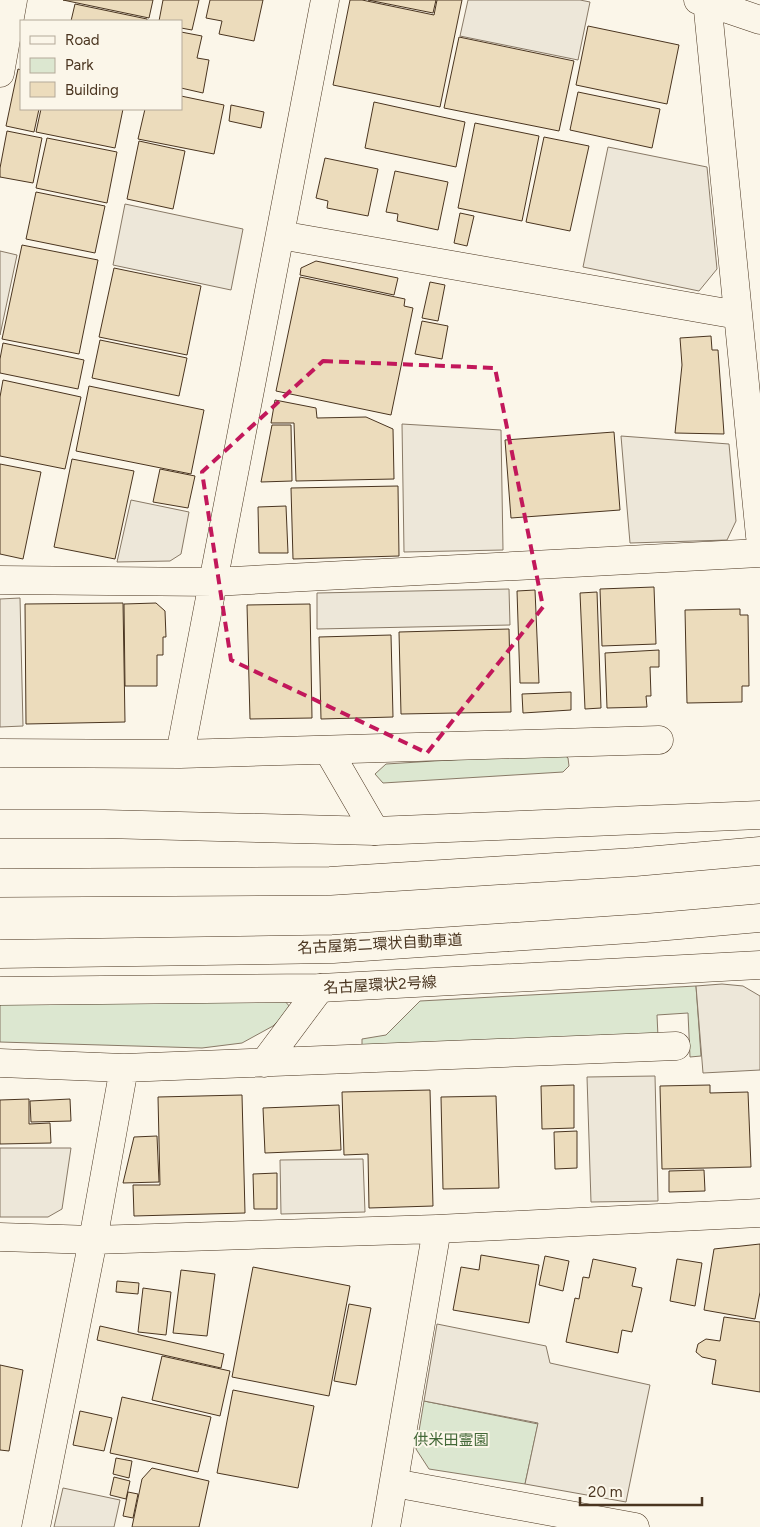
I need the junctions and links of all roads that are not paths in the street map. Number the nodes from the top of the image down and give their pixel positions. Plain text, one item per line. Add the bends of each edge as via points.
1 (14, 0) edge
2 (325, 0) edge
3 (704, 1) edge
4 (760, 20) edge
5 (0, 73) edge
6 (280, 235) junction
7 (738, 315) junction
8 (760, 536) edge
9 (760, 553) edge
10 (0, 580) edge
11 (213, 582) junction
12 (659, 740) dead end
13 (328, 750) junction
14 (0, 753) edge
15 (180, 754) junction
16 (760, 815) edge
17 (0, 824) edge
18 (375, 831) junction
19 (760, 852) edge
20 (0, 883) edge
21 (760, 918) edge
22 (0, 954) edge
23 (760, 965) edge
24 (320, 988) junction
25 (0, 991) edge
26 (676, 1046) dead end
27 (0, 1063) edge
28 (264, 1063) junction
29 (124, 1068) junction
30 (760, 1214) edge
31 (437, 1229) junction
32 (0, 1238) edge
33 (93, 1240) junction
34 (394, 1483) junction
35 (36, 1527) edge
36 (386, 1527) edge
37 (635, 1527) edge

1 - 5 main road
2 - 6 main road
3 - 4 main road
3 - 7 main road
6 - 7 main road
6 - 11 main road
7 - 8 main road
9 - 11 main road
10 - 11 main road
11 - 15 main road
12 - 13 main road
13 - 15 main road
13 - 18 main road
14 - 15 main road
16 - 18 main road
17 - 18 main road
19 - 20 main road via 330,881
21 - 22 main road, 名古屋第二環状自動車道 via 333,949
23 - 24 main road, 名古屋環状2号線
24 - 25 main road, 名古屋環状2号線
24 - 28 main road
26 - 28 main road
27 - 29 main road
28 - 29 main road
29 - 33 main road
30 - 31 main road
31 - 33 main road
31 - 34 main road
32 - 33 main road
33 - 35 main road
34 - 36 main road
34 - 37 main road

